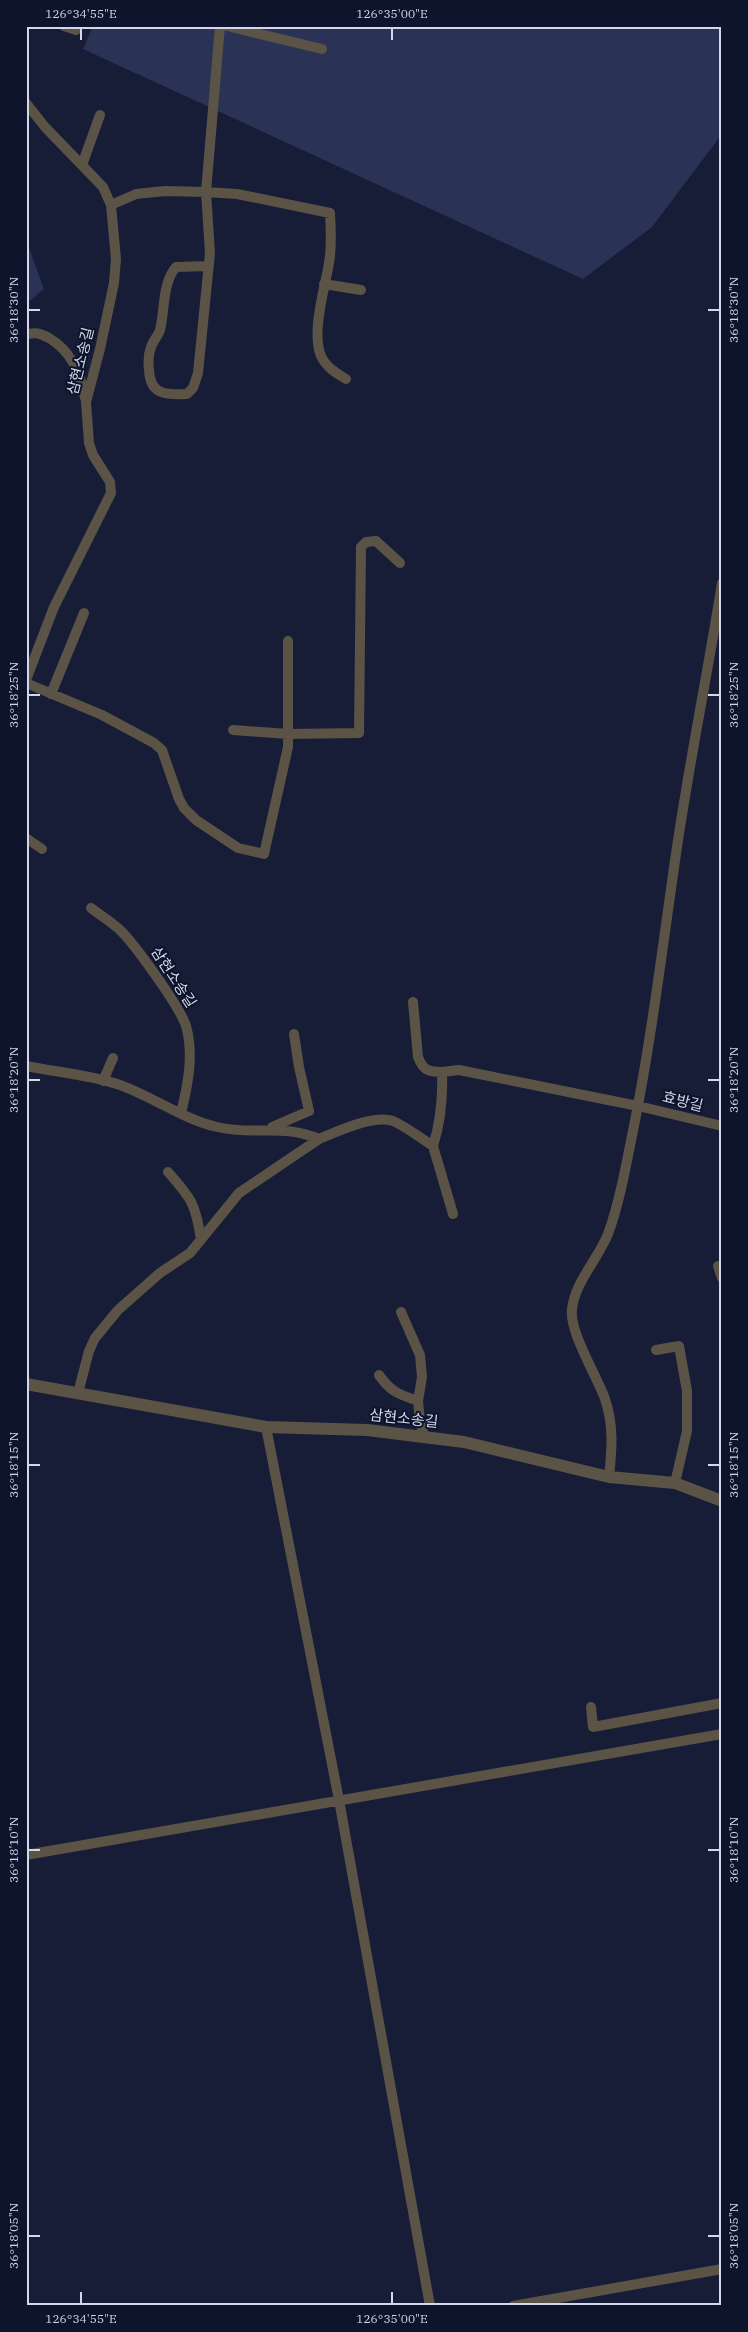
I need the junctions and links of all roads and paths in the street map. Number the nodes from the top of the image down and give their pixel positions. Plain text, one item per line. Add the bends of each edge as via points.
1 (64, 26) edge
2 (220, 26) edge
3 (227, 26) edge
4 (76, 30) dead end
5 (322, 49) dead end
6 (26, 103) edge
7 (100, 114) dead end
8 (82, 165) junction
9 (206, 192) junction
10 (111, 206) junction
11 (208, 266) junction
12 (324, 284) junction
13 (360, 290) dead end
14 (26, 335) edge
15 (346, 379) dead end
16 (86, 402) junction
17 (400, 563) dead end
18 (722, 583) edge
19 (84, 613) dead end
20 (288, 641) dead end
21 (26, 682) edge
22 (51, 694) junction
23 (233, 730) dead end
24 (288, 734) junction
25 (26, 838) edge
26 (42, 849) dead end
27 (91, 908) dead end
28 (414, 1002) dead end
29 (294, 1034) dead end
30 (113, 1058) dead end
31 (26, 1066) edge
32 (442, 1072) junction
33 (103, 1081) junction
34 (638, 1106) junction
35 (181, 1113) junction
36 (722, 1126) edge
37 (266, 1130) junction
38 (318, 1139) junction
39 (433, 1146) junction
40 (168, 1172) dead end
41 (453, 1214) dead end
42 (201, 1240) junction
43 (718, 1266) dead end
44 (722, 1278) edge
45 (401, 1312) dead end
46 (656, 1350) dead end
47 (379, 1375) dead end
48 (26, 1384) edge
49 (78, 1393) junction
50 (418, 1402) junction
51 (266, 1427) junction
52 (424, 1436) junction
53 (608, 1477) junction
54 (675, 1483) junction
55 (722, 1500) edge
56 (722, 1703) edge
57 (591, 1707) dead end
58 (722, 1734) edge
59 (338, 1800) junction
60 (26, 1855) edge
61 (722, 2269) edge
62 (430, 2306) edge
63 (513, 2306) edge

1 - 4 lane
2 - 9 lane
3 - 5 lane
6 - 8 lane, 삼현소송길
7 - 8 lane
8 - 10 lane, 삼현소송길 via 103,188
9 - 10 lane via 136,194
9 - 11 lane
9 - 12 lane via 237,194 330,213 332,239
10 - 16 lane, 삼현소송길 via 116,259 114,283
11 - 11 lane via 198,373 193,388 188,394 159,392 149,380 148,357 160,330 172,271 176,267
12 - 13 lane
12 - 15 lane via 318,332 320,355 328,367
14 - 16 lane via 41,334 56,342 70,356
16 - 21 lane, 삼현소송길 via 92,455 110,482 111,493 54,607
17 - 24 lane via 376,541 366,542 361,547 359,734
18 - 34 lane via 686,787
19 - 22 lane
20 - 24 lane
21 - 22 lane
22 - 24 lane via 102,715 154,743 162,750 184,808 238,848 264,854 288,747
23 - 24 lane
25 - 26 lane
27 - 35 lane, 삼현소송길 via 132,942 186,1025 189,1066
28 - 32 lane via 421,1065 424,1070
29 - 37 lane via 309,1111
30 - 33 lane
31 - 33 lane
32 - 34 lane via 476,1072
32 - 39 lane via 442,1106
33 - 35 lane via 140,1093
34 - 36 lane, 효방길
34 - 53 lane via 608,1233 582,1281 572,1311 574,1326 612,1424 613,1447
35 - 37 lane via 202,1124 224,1129
37 - 38 lane via 298,1131
38 - 39 lane via 348,1127 392,1120
38 - 42 lane via 239,1193
39 - 41 lane
40 - 42 lane via 190,1196
42 - 49 lane via 190,1253 154,1278 106,1323 89,1351
43 - 44 lane
45 - 50 lane via 420,1355 422,1376
46 - 54 lane via 679,1346 687,1391 687,1431
47 - 50 lane via 395,1393
48 - 49 street, 삼현소송길
49 - 51 street, 삼현소송길
50 - 52 lane
51 - 52 street, 삼현소송길 via 367,1430
51 - 59 lane
52 - 53 street, 삼현소송길 via 464,1442
53 - 54 street, 삼현소송길
54 - 55 street, 삼현소송길
56 - 57 lane via 594,1727
58 - 59 lane
59 - 60 lane
59 - 62 lane
61 - 63 lane

